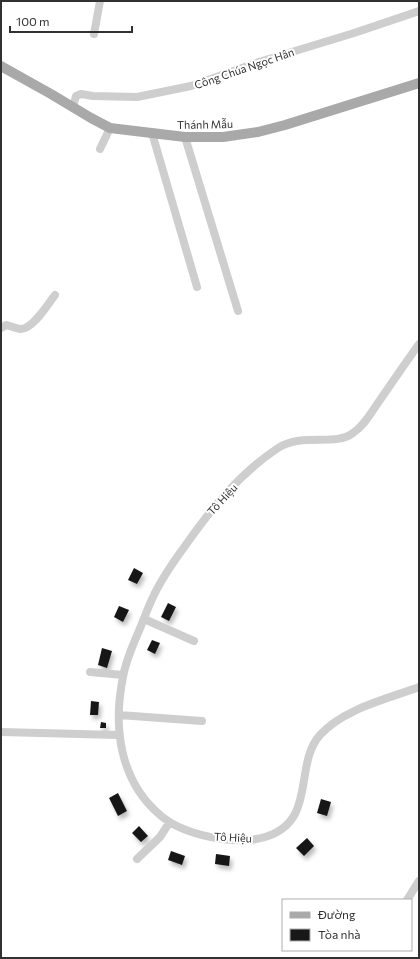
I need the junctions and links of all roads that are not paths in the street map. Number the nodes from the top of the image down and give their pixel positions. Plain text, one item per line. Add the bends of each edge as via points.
1 (100, 1) edge
2 (419, 11) edge
3 (94, 34) dead end
4 (1, 66) edge
5 (419, 83) edge
6 (73, 107) junction
7 (110, 128) junction
8 (152, 133) junction
9 (185, 138) junction
10 (100, 149) dead end
11 (197, 287) dead end
12 (55, 295) dead end
13 (238, 310) dead end
14 (1, 328) edge
15 (419, 344) edge
16 (144, 619) junction
17 (194, 641) dead end
18 (90, 672) dead end
19 (123, 675) junction
20 (419, 687) edge
21 (119, 714) junction
22 (202, 721) dead end
23 (1, 732) edge
24 (118, 735) junction
25 (169, 823) junction
26 (136, 859) dead end
27 (419, 881) edge
28 (408, 899) edge

1 - 3 street
2 - 6 street, Công Chúa Ngọc Hân via 191,86 137,97 81,94 76,96
4 - 6 main road, Thánh Mẫu
5 - 9 main road, Thánh Mẫu via 258,132 223,137
6 - 7 main road, Thánh Mẫu
7 - 8 main road, Thánh Mẫu
7 - 10 street
8 - 9 main road, Thánh Mẫu
8 - 11 street
9 - 13 street
12 - 14 street via 26,328 19,329 6,324
15 - 16 street, Tô Hiệu via 369,417 353,433 346,438 299,440 286,444 248,472 212,508 178,555 154,594
16 - 17 street
16 - 19 street, Tô Hiệu
18 - 19 street
19 - 21 street, Tô Hiệu
20 - 25 street, Tô Hiệu via 349,714 327,728 314,743 294,816 272,834 252,840 220,838 182,829
21 - 22 street
21 - 24 street, Tô Hiệu
23 - 24 street
24 - 25 street, Tô Hiệu via 124,762 134,784 144,799
25 - 26 street via 160,837
27 - 28 street

